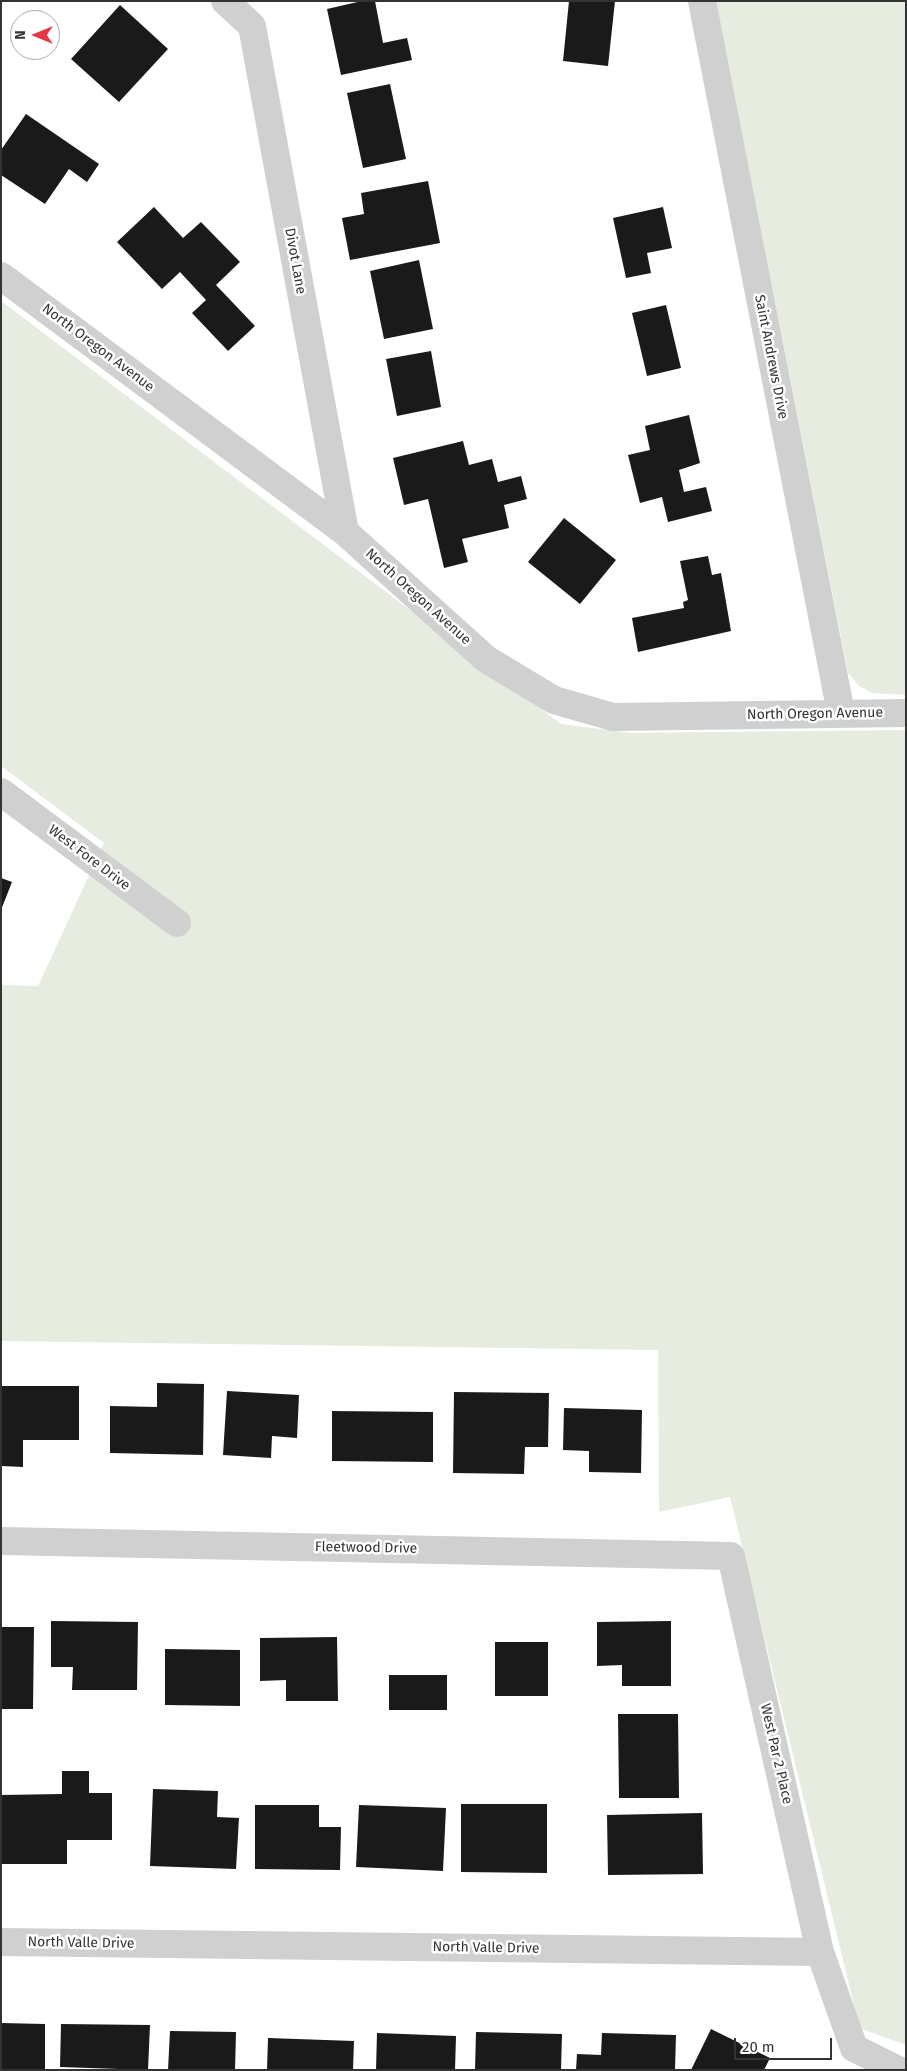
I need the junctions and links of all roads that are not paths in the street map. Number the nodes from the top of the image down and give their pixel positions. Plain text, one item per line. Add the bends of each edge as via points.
1 (225, 1) edge
2 (702, 1) edge
3 (1, 276) edge
4 (345, 532) junction
5 (841, 713) junction
6 (906, 713) edge
7 (1, 792) edge
8 (177, 923) dead end
9 (1, 1541) edge
10 (731, 1556) joint
11 (1, 1942) edge
12 (820, 1952) junction
13 (898, 2070) edge

1 - 4 street, Divot Lane via 252,26
2 - 5 street, Saint Andrews Drive
3 - 4 street, North Oregon Avenue
4 - 5 street, North Oregon Avenue via 486,659 554,700 613,717
5 - 6 street, North Oregon Avenue
7 - 8 street, West Fore Drive
9 - 10 street, Fleetwood Drive
10 - 12 street, West Par 2 Place
11 - 12 street, North Valle Drive
12 - 13 street via 854,2048

